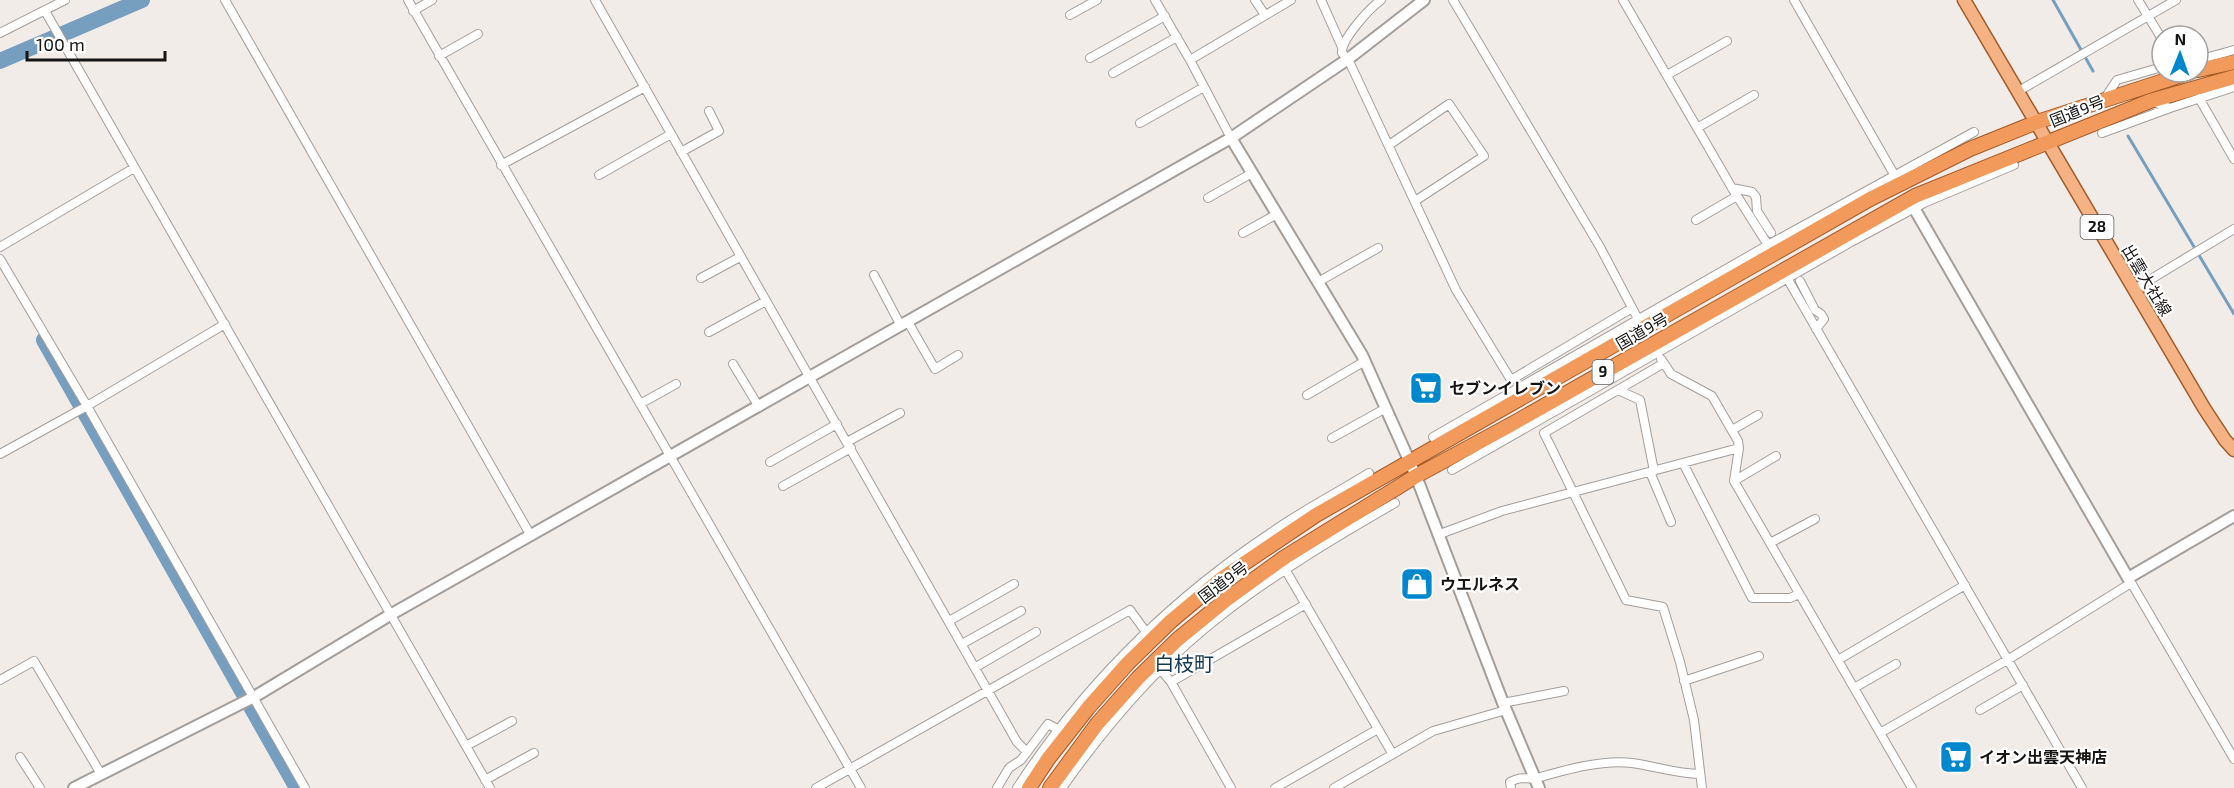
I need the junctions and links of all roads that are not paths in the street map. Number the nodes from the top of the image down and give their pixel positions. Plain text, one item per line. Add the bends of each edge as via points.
1 (65, 0) edge
2 (225, 0) edge
3 (408, 0) edge
4 (432, 0) edge
5 (595, 0) edge
6 (1097, 0) edge
7 (1155, 0) edge
8 (1256, 0) edge
9 (1291, 0) edge
10 (1320, 0) edge
11 (1381, 0) edge
12 (1424, 0) edge
13 (1453, 0) edge
14 (1623, 0) edge
15 (1794, 0) edge
16 (1964, 0) edge
17 (2138, 0) edge
18 (2176, 0) edge
19 (413, 10) junction
20 (45, 11) junction
21 (1070, 15) dead end
22 (1265, 15) junction
23 (1165, 16) junction
24 (2147, 16) junction
25 (2152, 24) edge
26 (0, 33) edge
27 (478, 34) dead end
28 (1177, 37) junction
29 (1727, 41) dead end
30 (1342, 47) junction
31 (2234, 50) edge
32 (439, 56) junction
33 (2210, 57) edge
34 (1090, 58) dead end
35 (1348, 59) junction
36 (1190, 60) junction
37 (2234, 62) edge
38 (2210, 67) edge
39 (2150, 70) edge
40 (1113, 73) dead end
41 (1667, 75) junction
42 (2234, 77) edge
43 (2154, 84) edge
44 (645, 87) junction
45 (1204, 87) junction
46 (2234, 87) edge
47 (2017, 92) junction
48 (1754, 95) dead end
49 (2199, 98) junction
50 (2104, 100) junction
51 (2150, 101) junction
52 (2170, 108) junction
53 (709, 111) dead end
54 (2037, 122) junction
55 (1140, 123) dead end
56 (1697, 128) junction
57 (1974, 132) dead end
58 (2102, 133) dead end
59 (671, 134) junction
60 (1231, 138) junction
61 (2047, 141) junction
62 (1389, 145) junction
63 (681, 152) junction
64 (2234, 159) edge
65 (1921, 161) junction
66 (1941, 164) junction
67 (501, 165) junction
68 (2004, 165) junction
69 (134, 168) junction
70 (1252, 173) junction
71 (599, 174) dead end
72 (1895, 176) junction
73 (1732, 188) junction
74 (1737, 196) junction
75 (1208, 198) dead end
76 (1415, 201) junction
77 (1914, 208) junction
78 (1277, 214) junction
79 (1696, 220) dead end
80 (1858, 228) junction
81 (2234, 230) edge
82 (1244, 233) dead end
83 (1771, 233) dead end
84 (1851, 242) junction
85 (1768, 245) junction
86 (0, 247) edge
87 (1378, 248) dead end
88 (1757, 251) junction
89 (741, 257) junction
90 (0, 259) edge
91 (1752, 266) junction
92 (874, 275) dead end
93 (701, 278) dead end
94 (1787, 278) junction
95 (1800, 280) dead end
96 (1318, 282) junction
97 (2133, 290) junction
98 (766, 301) junction
99 (1719, 306) junction
100 (1632, 308) junction
101 (1638, 319) junction
102 (1713, 321) junction
103 (225, 324) junction
104 (904, 324) junction
105 (1816, 329) junction
106 (709, 332) dead end
107 (1580, 352) junction
108 (1657, 354) junction
109 (958, 355) dead end
110 (1624, 360) junction
111 (1365, 361) junction
112 (1664, 363) junction
113 (734, 364) dead end
114 (1572, 368) junction
115 (1617, 377) junction
116 (809, 379) junction
117 (676, 384) dead end
118 (1617, 390) junction
119 (1307, 395) dead end
120 (640, 404) junction
121 (87, 406) junction
122 (759, 407) junction
123 (1386, 408) junction
124 (900, 412) dead end
125 (1758, 415) dead end
126 (1467, 417) junction
127 (837, 424) junction
128 (1512, 424) junction
129 (1530, 426) junction
130 (1732, 430) junction
131 (1460, 431) junction
132 (1433, 437) dead end
133 (1332, 438) dead end
134 (849, 445) junction
135 (1740, 448) junction
136 (2234, 450) edge
137 (0, 454) edge
138 (1776, 456) dead end
139 (670, 457) junction
140 (1409, 460) junction
141 (770, 462) dead end
142 (1683, 463) junction
143 (1452, 470) dead end
144 (1652, 471) junction
145 (1369, 473) dead end
146 (1416, 476) junction
147 (1734, 482) junction
148 (783, 486) dead end
149 (1574, 492) junction
150 (1395, 503) dead end
151 (1363, 510) junction
152 (1300, 514) junction
153 (1316, 515) junction
154 (2234, 516) edge
155 (1815, 519) dead end
156 (1671, 522) dead end
157 (1355, 526) junction
158 (1440, 534) junction
159 (531, 536) junction
160 (1770, 543) junction
161 (1285, 569) junction
162 (2130, 580) junction
163 (1014, 585) dead end
164 (1965, 585) junction
165 (1799, 594) junction
166 (1306, 604) junction
167 (1021, 611) dead end
168 (1209, 613) junction
169 (390, 615) junction
170 (949, 621) junction
171 (1036, 632) dead end
172 (1146, 632) junction
173 (1202, 632) junction
174 (962, 644) junction
175 (1759, 656) dead end
176 (2009, 659) junction
177 (1838, 660) junction
178 (1896, 664) dead end
179 (976, 667) junction
180 (1161, 670) junction
181 (0, 680) edge
182 (1684, 681) junction
183 (1172, 682) junction
184 (2023, 685) junction
185 (1854, 688) junction
186 (989, 691) junction
187 (1564, 691) dead end
188 (254, 697) junction
189 (1504, 706) junction
190 (1980, 710) dead end
191 (512, 721) dead end
192 (1378, 729) junction
193 (1059, 730) junction
194 (1880, 733) junction
195 (1084, 741) junction
196 (466, 746) junction
197 (1026, 752) junction
198 (534, 753) dead end
199 (1392, 753) junction
200 (20, 757) dead end
201 (1083, 759) junction
202 (2234, 759) edge
203 (850, 769) junction
204 (101, 774) junction
205 (1700, 774) junction
206 (485, 780) junction
207 (1536, 783) edge
208 (40, 788) edge
209 (74, 788) edge
210 (305, 788) edge
211 (490, 788) edge
212 (816, 788) edge
213 (861, 788) edge
214 (997, 788) edge
215 (1017, 788) edge
216 (1029, 788) edge
217 (1050, 788) edge
218 (1062, 788) edge
219 (1231, 788) edge
220 (1275, 788) edge
221 (1334, 788) edge
222 (1510, 788) edge
223 (1702, 788) edge
224 (1912, 788) edge
225 (2082, 788) edge

1 - 20 street
2 - 159 street
3 - 19 street
4 - 19 street
5 - 44 street
6 - 21 street
7 - 23 street
8 - 22 street
9 - 22 street
10 - 30 street
11 - 30 street
12 - 35 street
13 - 100 street
14 - 41 street
15 - 72 street
16 - 47 main road, 出雲大社線 / 28
17 - 24 street
18 - 24 street
19 - 32 street
20 - 26 street
20 - 69 street
22 - 36 street
23 - 28 street
23 - 34 street
24 - 25 street
24 - 47 street
27 - 32 street
28 - 36 street
28 - 40 street
29 - 41 street
30 - 35 street
31 - 33 street
32 - 67 street
35 - 60 street
35 - 62 street
36 - 45 street
37 - 38 highway
39 - 50 street via 2117,80
41 - 56 street
42 - 51 highway, 国道9号 / 9
43 - 50 highway, 国道9号 / 9
44 - 59 street
44 - 67 street
45 - 55 street
45 - 60 street
46 - 49 street
47 - 54 main road, 出雲大社線 / 28
48 - 56 street
49 - 52 street
49 - 64 street
50 - 54 highway, 国道9号 / 9
51 - 52 street
51 - 61 highway, 国道9号 / 9
52 - 58 street
53 - 63 street via 719,131
54 - 61 main road, 出雲大社線 / 28
54 - 66 highway, 国道9号 / 9
56 - 73 street
57 - 65 street
59 - 63 street
59 - 71 street
60 - 70 street
60 - 104 street
61 - 68 highway, 国道9号 / 9
61 - 97 main road, 出雲大社線 / 28
62 - 76 street
62 - 76 street via 1449,104 1484,156
63 - 89 street
65 - 66 street
65 - 72 street
66 - 91 highway, 国道9号 / 9
67 - 120 street
68 - 77 street
68 - 80 highway, 国道9号 / 9 via 1915,196
69 - 86 street
69 - 103 street
70 - 75 street
70 - 78 street
72 - 85 street
73 - 74 street
73 - 83 street via 1752,192 1757,211
74 - 79 street
74 - 85 street
76 - 100 street via 1456,290 1511,380
77 - 84 street
77 - 162 street
78 - 82 street
78 - 96 street
80 - 84 street
80 - 99 highway, 国道9号 / 9
81 - 97 street
84 - 94 street
85 - 88 street
87 - 96 street
88 - 91 street
88 - 101 street
89 - 93 street
89 - 98 street
90 - 121 street
91 - 114 highway, 国道9号 / 9
92 - 104 street
94 - 102 street
94 - 105 street
95 - 105 street via 1824,319
96 - 111 street
97 - 136 main road, 出雲大社線 / 28
98 - 106 street
98 - 116 street
99 - 102 street
99 - 110 highway, 国道9号 / 9
100 - 101 street
101 - 107 street
102 - 108 street
103 - 121 street
103 - 169 street
104 - 109 street via 935,369
104 - 116 street
105 - 164 street
107 - 114 street
107 - 126 street
108 - 112 street
108 - 115 street
110 - 115 street
110 - 128 highway, 国道9号 / 9
111 - 119 street
111 - 123 street
112 - 118 street
112 - 130 street via 1671,374 1712,396
113 - 122 street
114 - 131 highway, 国道9号 / 9
115 - 129 street
116 - 122 street
116 - 127 street
117 - 120 street
118 - 144 street via 1640,400
118 - 149 street via 1544,432
120 - 139 street
121 - 137 street
121 - 188 street
122 - 139 street
123 - 133 street
123 - 140 street
124 - 134 street
125 - 130 street
126 - 131 street
126 - 132 street
127 - 134 street
127 - 141 street
128 - 129 street
128 - 146 highway, 国道9号 / 9
129 - 143 street
130 - 135 street
131 - 140 highway, 国道9号 / 9
134 - 148 street
134 - 170 street
135 - 142 street
135 - 147 street
138 - 147 street
139 - 159 street
139 - 203 street
140 - 146 street
140 - 153 highway, 国道9号 / 9
142 - 144 street
142 - 165 street via 1752,598 1790,598
144 - 149 street
144 - 156 street
145 - 152 street
146 - 151 highway, 国道9号 / 9
146 - 158 street
147 - 160 street
149 - 158 street
149 - 182 street via 1626,600 1663,607
150 - 157 street
151 - 157 street
151 - 168 highway, 国道9号 / 9 via 1286,556
152 - 153 street
152 - 172 street via 1221,568
153 - 216 highway, 国道9号 / 9 via 1221,579 1171,621 1088,708
154 - 162 street
155 - 160 street
157 - 161 street
158 - 189 street
159 - 169 street
160 - 165 street
161 - 166 street
161 - 173 street
162 - 176 street
162 - 202 street
163 - 170 street
164 - 176 street
164 - 177 street
165 - 177 street
166 - 183 street
166 - 192 street
167 - 174 street
168 - 173 street
168 - 195 highway, 国道9号 / 9 via 1138,678
169 - 188 street
169 - 196 street
170 - 174 street
171 - 179 street
172 - 186 street via 1130,610
172 - 193 street via 1119,657
173 - 180 street
174 - 179 street
175 - 182 street
176 - 184 street
176 - 194 street
177 - 185 street
178 - 185 street
179 - 186 street
180 - 183 street
180 - 201 street
181 - 204 street via 34,661
182 - 205 street via 1694,720
183 - 219 street
184 - 190 street
184 - 225 street
185 - 194 street
186 - 197 street
186 - 203 street
187 - 189 street
188 - 204 street
188 - 210 street
189 - 199 street via 1433,731
189 - 207 street
191 - 196 street
192 - 199 street
192 - 220 street
193 - 197 street via 1047,724
193 - 215 street
194 - 224 street
195 - 201 street
195 - 217 highway, 国道9号 / 9
196 - 206 street
197 - 214 street via 1009,768
198 - 206 street
199 - 221 street
200 - 208 street
201 - 218 street
203 - 212 street
203 - 213 street
204 - 209 street
205 - 207 street via 1631,763 1593,765
205 - 223 street
206 - 211 street
207 - 222 street via 1521,777 1510,782

